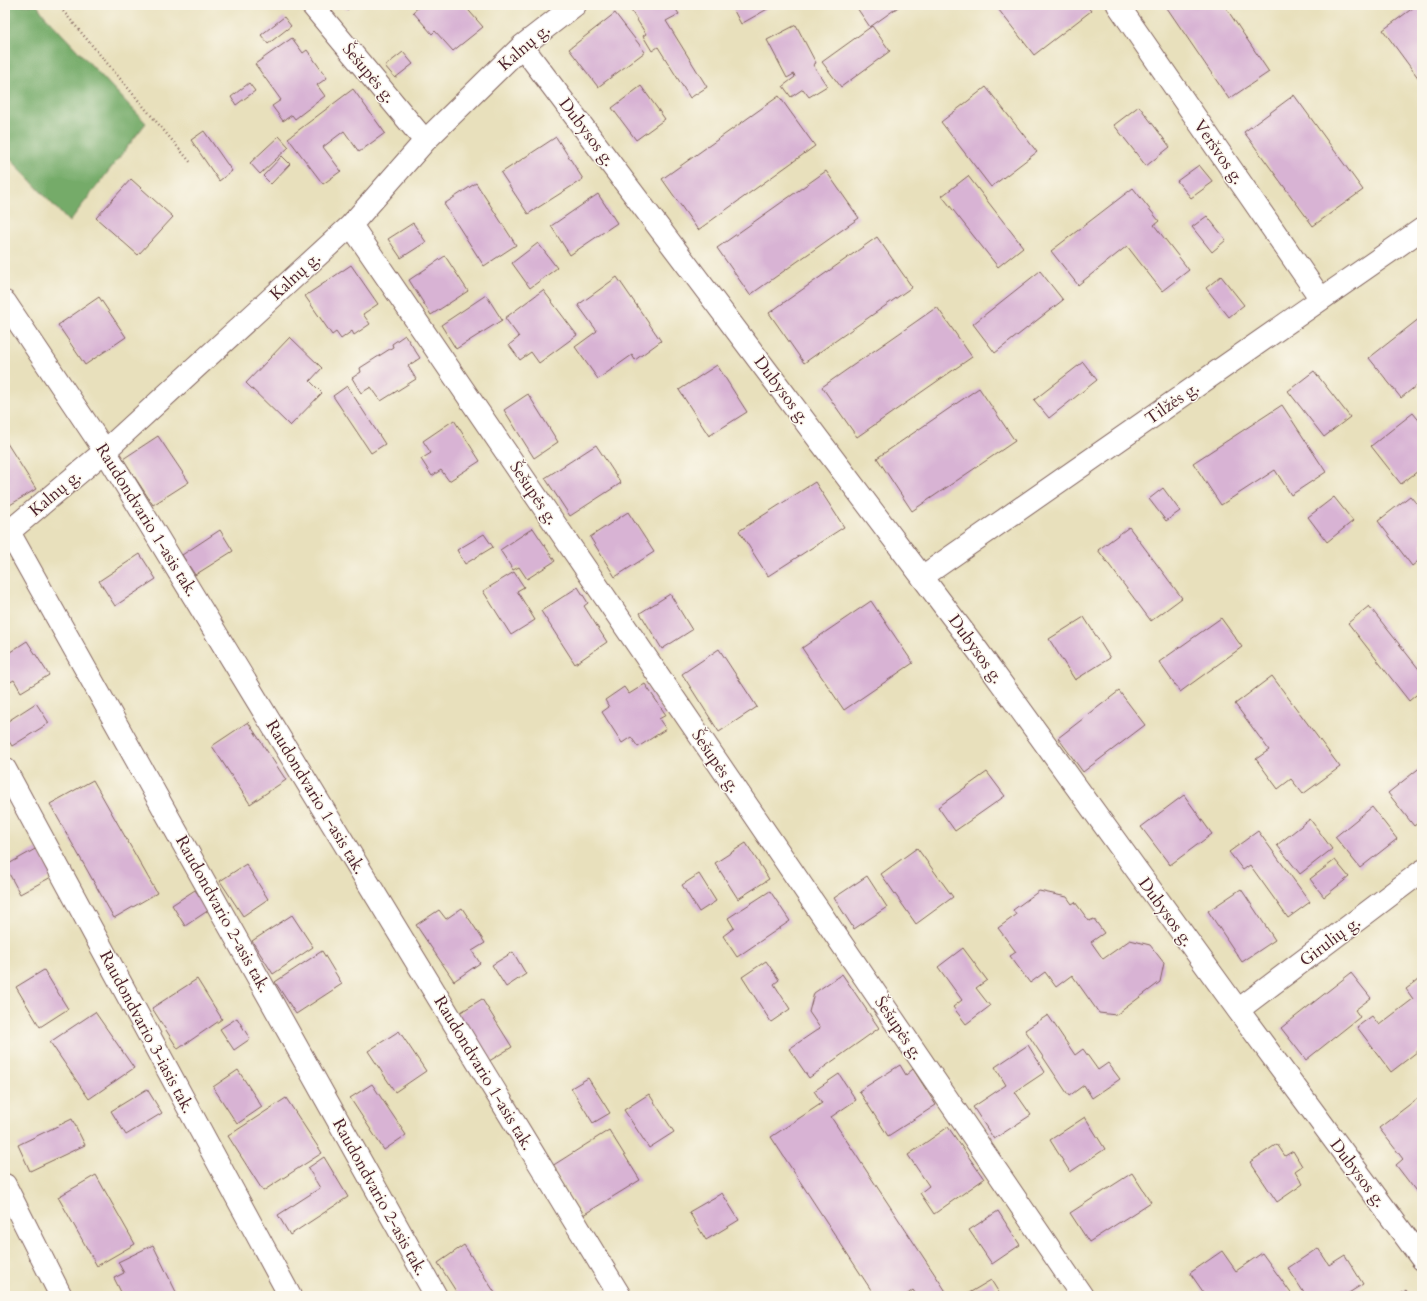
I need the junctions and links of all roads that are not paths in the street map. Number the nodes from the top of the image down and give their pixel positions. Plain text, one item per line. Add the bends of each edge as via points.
1 (312, 5) edge
2 (575, 5) edge
3 (1118, 5) edge
4 (522, 46) junction
5 (425, 141) junction
6 (351, 225) junction
7 (1422, 229) edge
8 (1321, 299) junction
9 (5, 302) edge
10 (105, 451) junction
11 (7, 534) edge
12 (922, 577) junction
13 (5, 769) edge
14 (1422, 871) edge
15 (1238, 1010) junction
16 (5, 1185) edge
17 (1422, 1259) edge
18 (61, 1296) edge
19 (290, 1296) edge
20 (436, 1296) edge
21 (620, 1296) edge
22 (1082, 1296) edge

1 - 5 street, Šešupės g.
2 - 4 street, Kalnų g.
3 - 8 street, Veršvos g.
4 - 5 street, Kalnų g.
4 - 12 street, Dubysos g.
5 - 6 street, Kalnų g.
6 - 10 street, Kalnų g.
6 - 22 street, Šešupės g.
7 - 8 street, Tilžės g.
8 - 12 street, Tilžės g.
9 - 10 street, Raudondvario 1-asis tak.
10 - 11 street, Kalnų g.
10 - 21 street, Raudondvario 1-asis tak.
11 - 20 street, Raudondvario 2-asis tak.
12 - 15 street, Dubysos g.
13 - 19 street, Raudondvario 3-iasis tak.
14 - 15 street, Girulių g.
15 - 17 street, Dubysos g.
16 - 18 street

